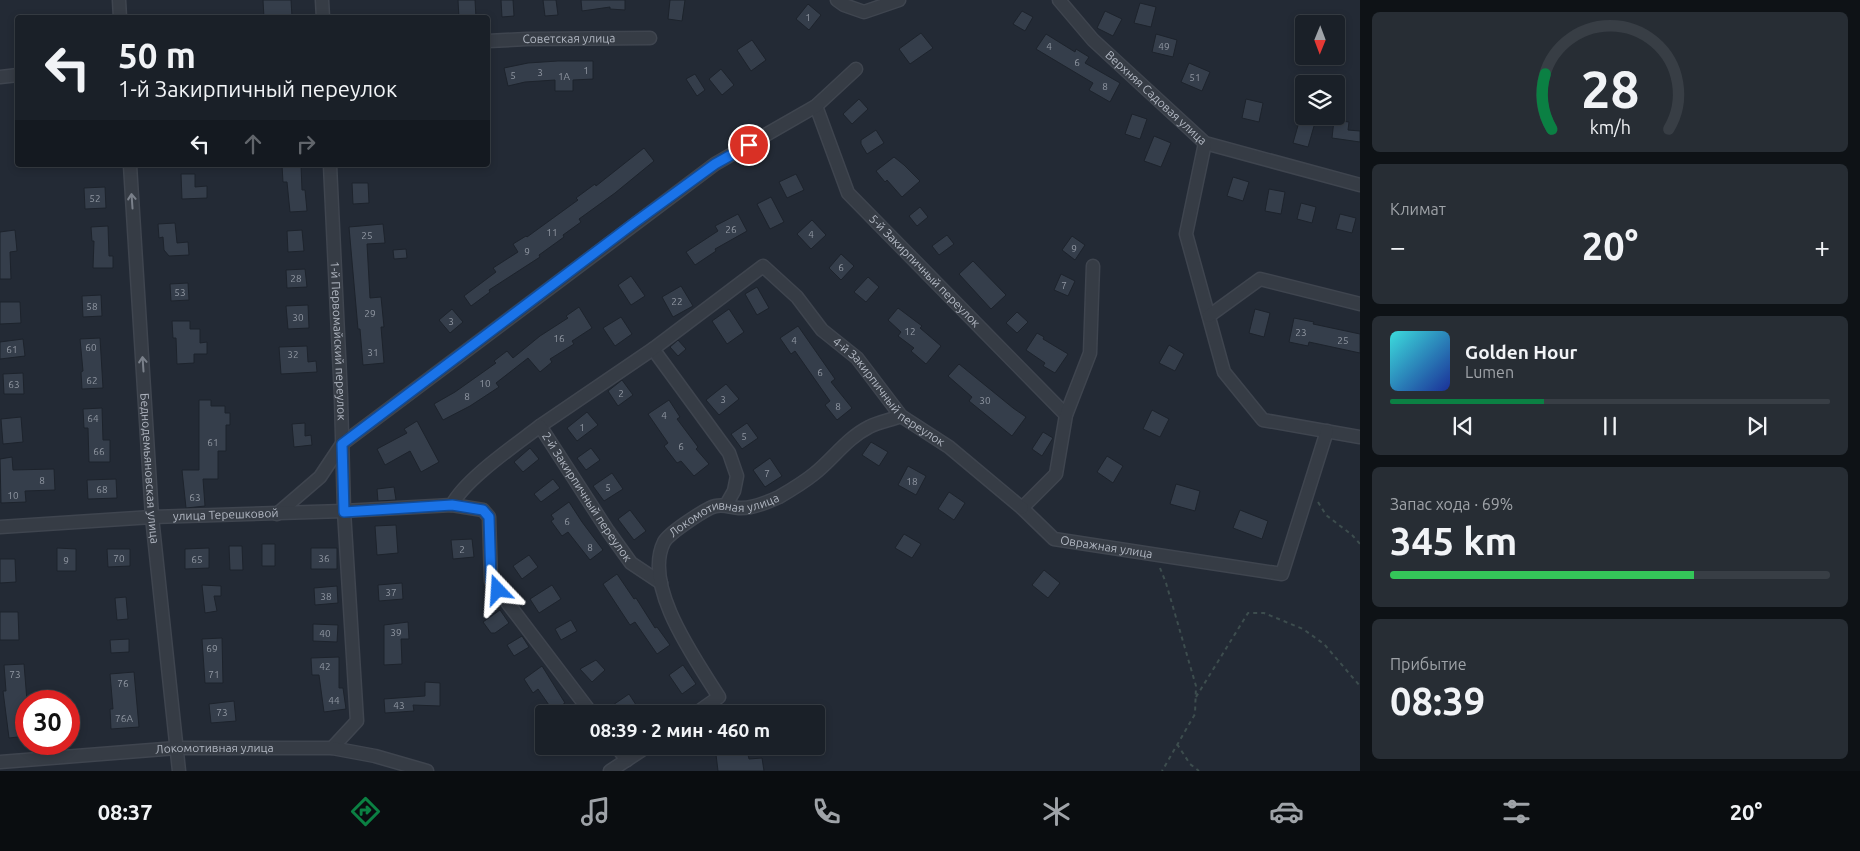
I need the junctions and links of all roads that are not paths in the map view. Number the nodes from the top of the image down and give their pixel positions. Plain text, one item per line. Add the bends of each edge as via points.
1 (119, 0) edge
2 (322, 0) edge
3 (899, 0) edge
4 (1060, 0) edge
5 (840, 3) edge
6 (120, 15) edge
7 (323, 15) edge
8 (650, 38) dead end
9 (490, 41) edge
10 (856, 69) dead end
11 (15, 75) edge
12 (0, 76) edge
13 (816, 106) junction
14 (1205, 143) junction
15 (130, 167) edge
16 (330, 167) edge
17 (1360, 185) edge
18 (1093, 266) dead end
19 (1360, 304) edge
20 (1209, 316) junction
21 (653, 349) junction
22 (1066, 415) junction
23 (901, 416) junction
24 (540, 426) junction
25 (1327, 431) junction
26 (1360, 437) edge
27 (342, 444) junction
28 (452, 505) junction
29 (726, 505) junction
30 (1022, 508) junction
31 (344, 512) junction
32 (277, 514) junction
33 (152, 517) junction
34 (0, 527) edge
35 (661, 583) junction
36 (585, 705) edge
37 (708, 705) edge
38 (177, 748) junction
39 (332, 748) junction
40 (623, 755) edge
41 (634, 755) edge
42 (375, 756) junction
43 (627, 760) junction
44 (0, 762) edge
45 (178, 771) edge
46 (383, 771) edge
47 (427, 771) edge
48 (610, 771) edge

1 - 6 street
2 - 7 street
3 - 5 street via 864,12
4 - 14 street, Верхняя Садовая улица via 1093,40
8 - 9 street, Советская улица
10 - 13 street
11 - 12 street
13 - 22 street, 5-й Закирпичный переулок via 848,193
13 - 27 street via 715,164
14 - 17 street, Верхняя Садовая улица
14 - 20 street via 1186,234
33 -> 15 street, Беднодемьяновская улица
16 - 27 street, 1-й Первомайский переулок
18 - 22 street via 1090,353
19 - 20 street via 1260,279
20 - 25 street via 1224,372 1263,420
21 - 23 street, 4-й Закирпичный переулок via 763,266 796,297 822,330 857,358
21 - 24 street
21 - 29 street via 729,453 737,476 734,491
22 - 30 street via 1056,474
23 - 29 street, Локомотивная улица via 869,427 847,442 815,474 779,497 755,506
23 - 30 street, 4-й Закирпичный переулок via 950,447
24 - 28 street, 2-й Закирпичный переулок via 483,470
24 - 35 street, 2-й Закирпичный переулок via 631,562
25 - 26 street
25 - 30 street, Овражная улица via 1282,574 1054,539
27 - 31 street, 1-й Первомайский переулок
27 - 32 street via 320,477
28 - 31 street, улица Терешковой
28 - 36 street, улица Терешковой via 483,510 489,517 491,581
29 - 35 street, Локомотивная улица via 711,508 684,524 665,541 658,562
31 - 32 street, улица Терешковой
31 - 39 street, 1-й Первомайский переулок via 357,720
32 - 33 street, улица Терешковой
33 - 34 street, улица Терешковой
33 - 38 street, Беднодемьяновская улица
35 - 37 street, Локомотивная улица via 676,629 719,697
38 - 39 street, Локомотивная улица
38 - 44 street, Локомотивная улица
38 - 45 street, Беднодемьяновская улица
39 - 42 street, Локомотивная улица
40 - 43 street
41 - 43 street
42 - 46 street
42 - 47 street, Локомотивная улица
43 - 48 street

